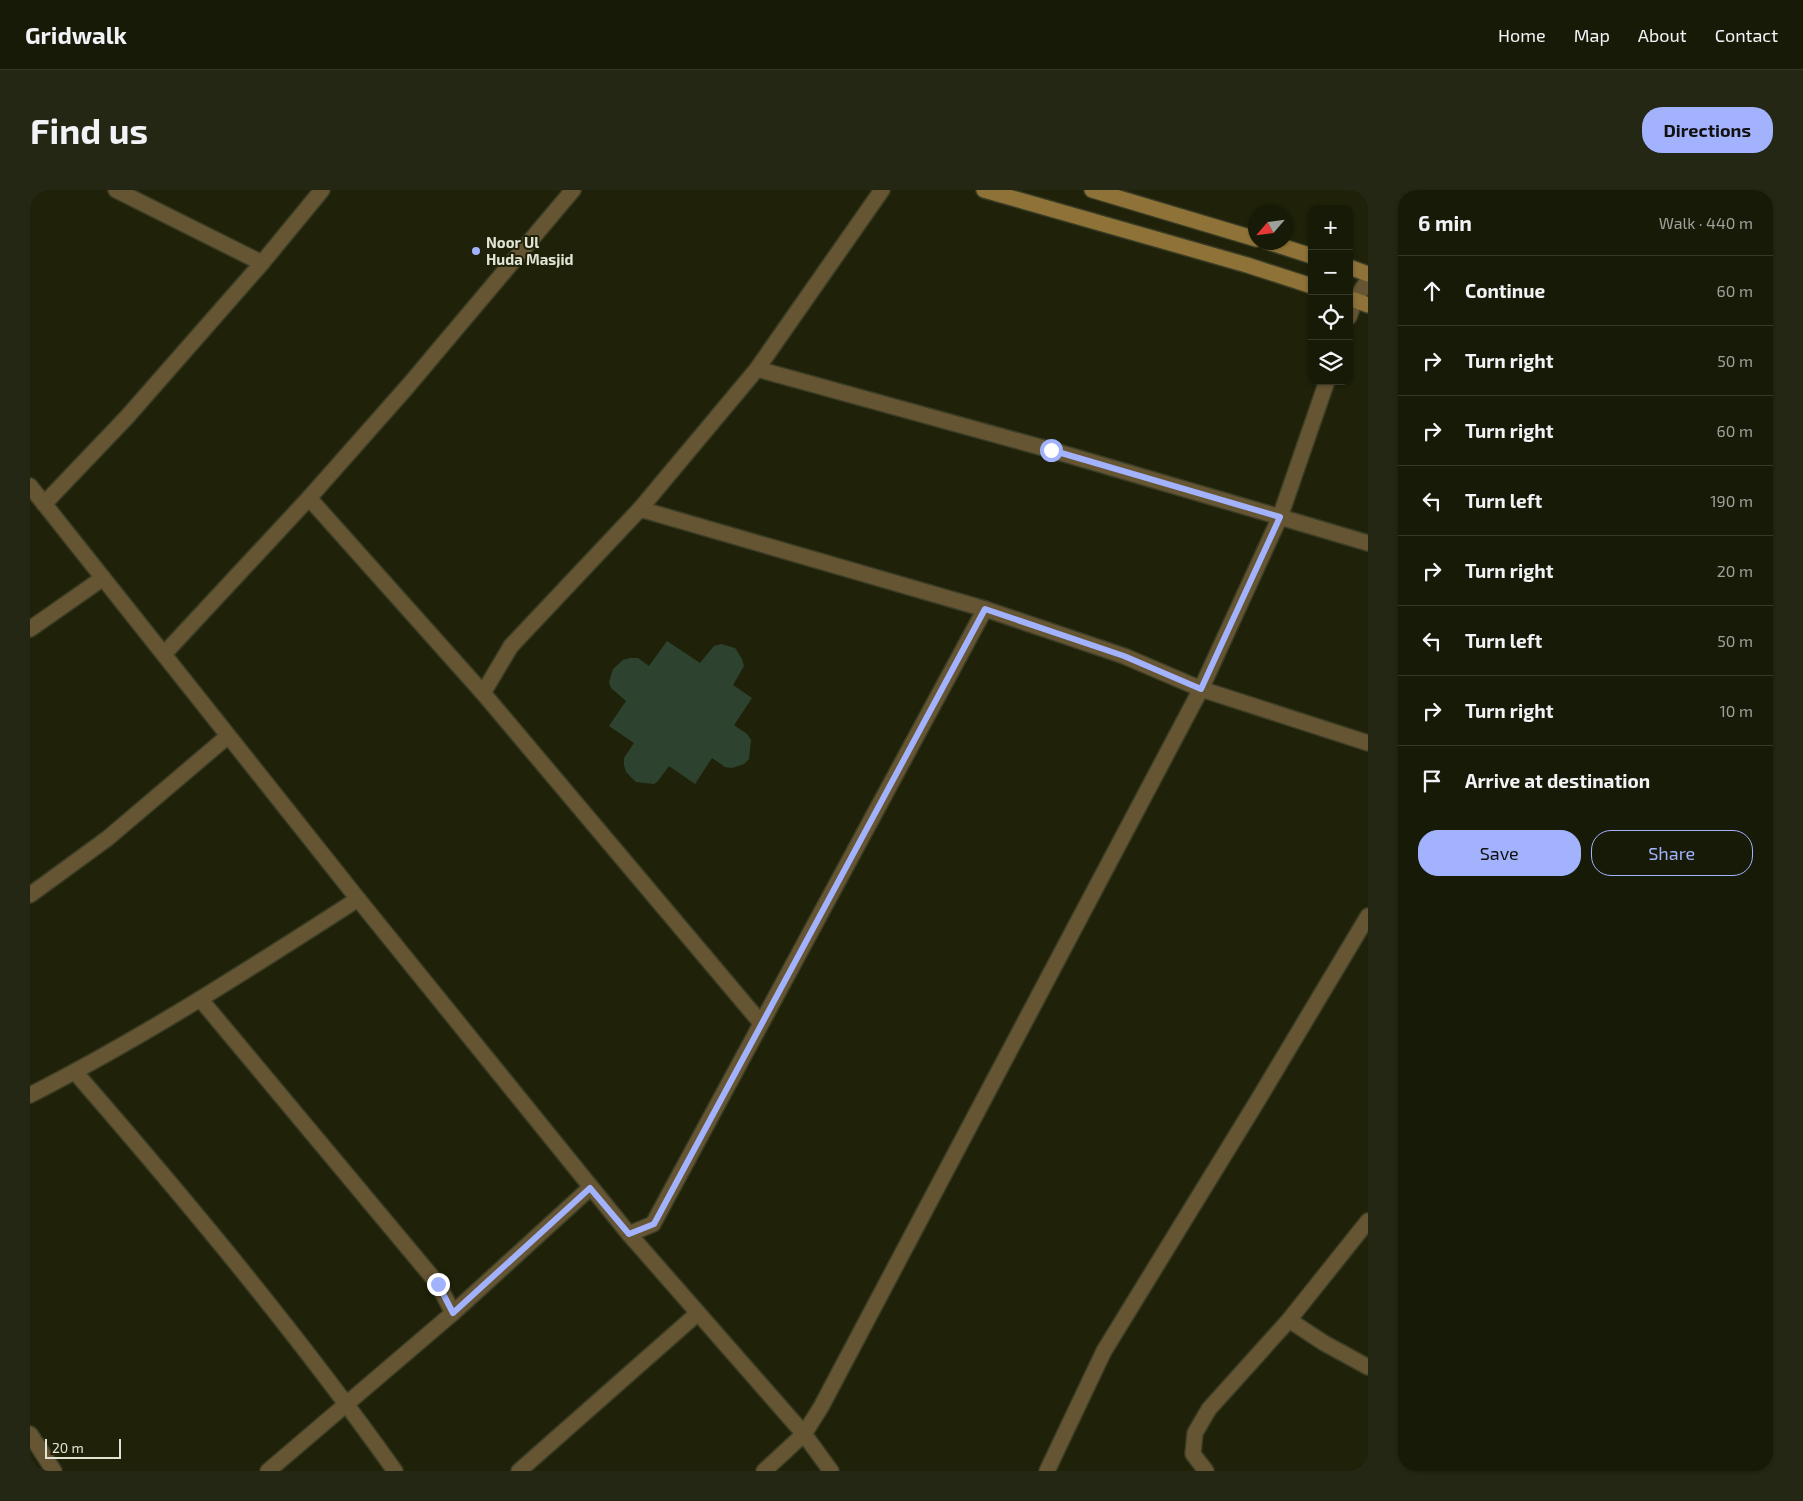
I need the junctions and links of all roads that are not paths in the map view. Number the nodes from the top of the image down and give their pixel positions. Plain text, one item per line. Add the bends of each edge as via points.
1 (116, 190) edge
2 (322, 190) edge
3 (573, 190) edge
4 (882, 190) edge
5 (984, 190) edge
6 (1092, 190) edge
7 (1248, 237) edge
8 (1293, 250) edge
9 (1308, 255) edge
10 (262, 263) junction
11 (1353, 268) edge
12 (1368, 274) edge
13 (1368, 280) edge
14 (1308, 285) edge
15 (1357, 301) edge
16 (757, 369) junction
17 (1326, 385) edge
18 (30, 486) edge
19 (309, 498) junction
20 (44, 504) junction
21 (640, 509) junction
22 (1280, 517) junction
23 (1368, 543) edge
24 (103, 578) junction
25 (985, 609) junction
26 (30, 629) edge
27 (164, 654) junction
28 (1201, 689) junction
29 (483, 692) junction
30 (228, 736) junction
31 (1368, 743) edge
32 (30, 895) edge
33 (358, 899) junction
34 (1368, 916) edge
35 (201, 1000) junction
36 (761, 1023) junction
37 (75, 1072) junction
38 (30, 1094) edge
39 (590, 1188) junction
40 (1368, 1221) edge
41 (629, 1234) junction
42 (453, 1313) junction
43 (698, 1313) junction
44 (1289, 1320) junction
45 (1368, 1367) edge
46 (347, 1403) junction
47 (30, 1434) edge
48 (804, 1434) junction
49 (54, 1471) edge
50 (268, 1471) edge
51 (395, 1471) edge
52 (518, 1471) edge
53 (764, 1471) edge
54 (831, 1471) edge
55 (1047, 1471) edge
56 (1206, 1471) edge

1 - 10 street
2 - 10 street
3 - 19 street
4 - 16 street
5 - 14 street
6 - 7 street
8 - 9 street
10 - 20 street via 128,417
11 - 12 street
13 - 15 street
16 - 21 street
16 - 22 street
17 - 22 street
18 - 20 street
19 - 27 street
19 - 29 street
20 - 24 street
21 - 25 street
21 - 29 street via 511,646
22 - 23 street
22 - 28 street
24 - 26 street
24 - 27 street
25 - 28 street via 1124,656
25 - 36 street
27 - 30 street
28 - 31 street
28 - 48 street
29 - 36 street
30 - 32 street via 108,838
30 - 33 street
33 - 35 street
33 - 39 street
34 - 55 street via 1104,1351
35 - 37 street
35 - 42 street via 438,1284
36 - 41 street via 654,1224
37 - 38 street
37 - 46 street via 183,1197
39 - 41 street
39 - 42 street
40 - 44 street
41 - 43 street
42 - 46 street
43 - 48 street
43 - 52 street
44 - 45 street
44 - 56 street via 1209,1409 1195,1433 1193,1454
46 - 50 street
46 - 51 street
47 - 49 street
48 - 53 street
48 - 54 street

